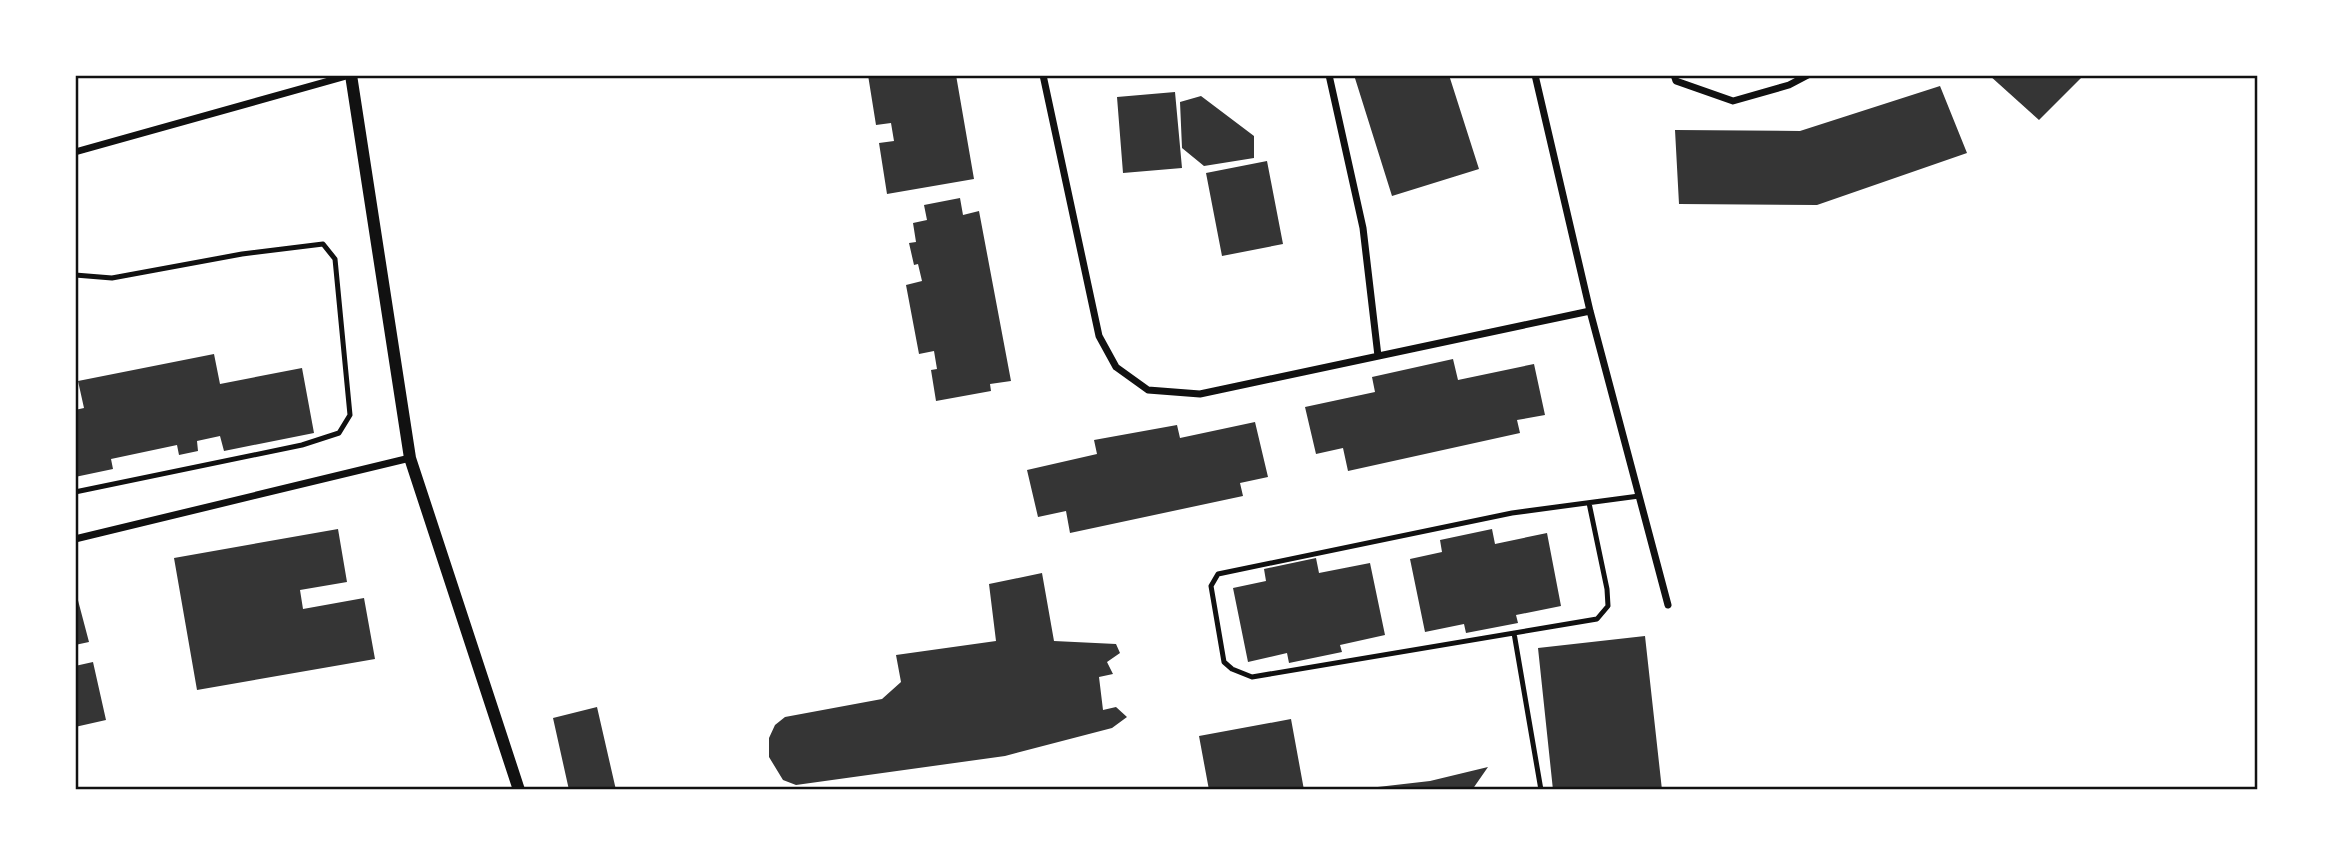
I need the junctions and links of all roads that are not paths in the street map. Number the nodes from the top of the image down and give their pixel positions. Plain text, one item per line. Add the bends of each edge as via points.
1 (351, 75) edge
2 (1043, 75) edge
3 (1329, 75) edge
4 (1535, 75) edge
5 (1674, 75) edge
6 (1808, 75) edge
7 (75, 152) edge
8 (75, 275) edge
9 (1590, 311) junction
10 (1378, 356) junction
11 (410, 458) junction
12 (75, 492) edge
13 (1639, 496) junction
14 (1589, 503) junction
15 (75, 539) edge
16 (1668, 605) dead end
17 (1514, 633) junction
18 (519, 790) edge
19 (1541, 790) edge

1 - 7 street
1 - 11 street
2 - 10 street via 1099,336 1116,367 1148,390 1200,394
3 - 10 street via 1363,228
4 - 9 street
5 - 6 street via 1676,81 1733,102
8 - 12 lane via 112,278 323,244 335,258 351,415 339,432 302,445
9 - 10 street
9 - 13 street
11 - 15 street
11 - 18 street
13 - 14 lane
13 - 16 street
14 - 17 lane via 1608,606 1597,619
14 - 17 lane via 1512,513 1218,574 1211,586 1224,662 1252,677
17 - 19 lane

